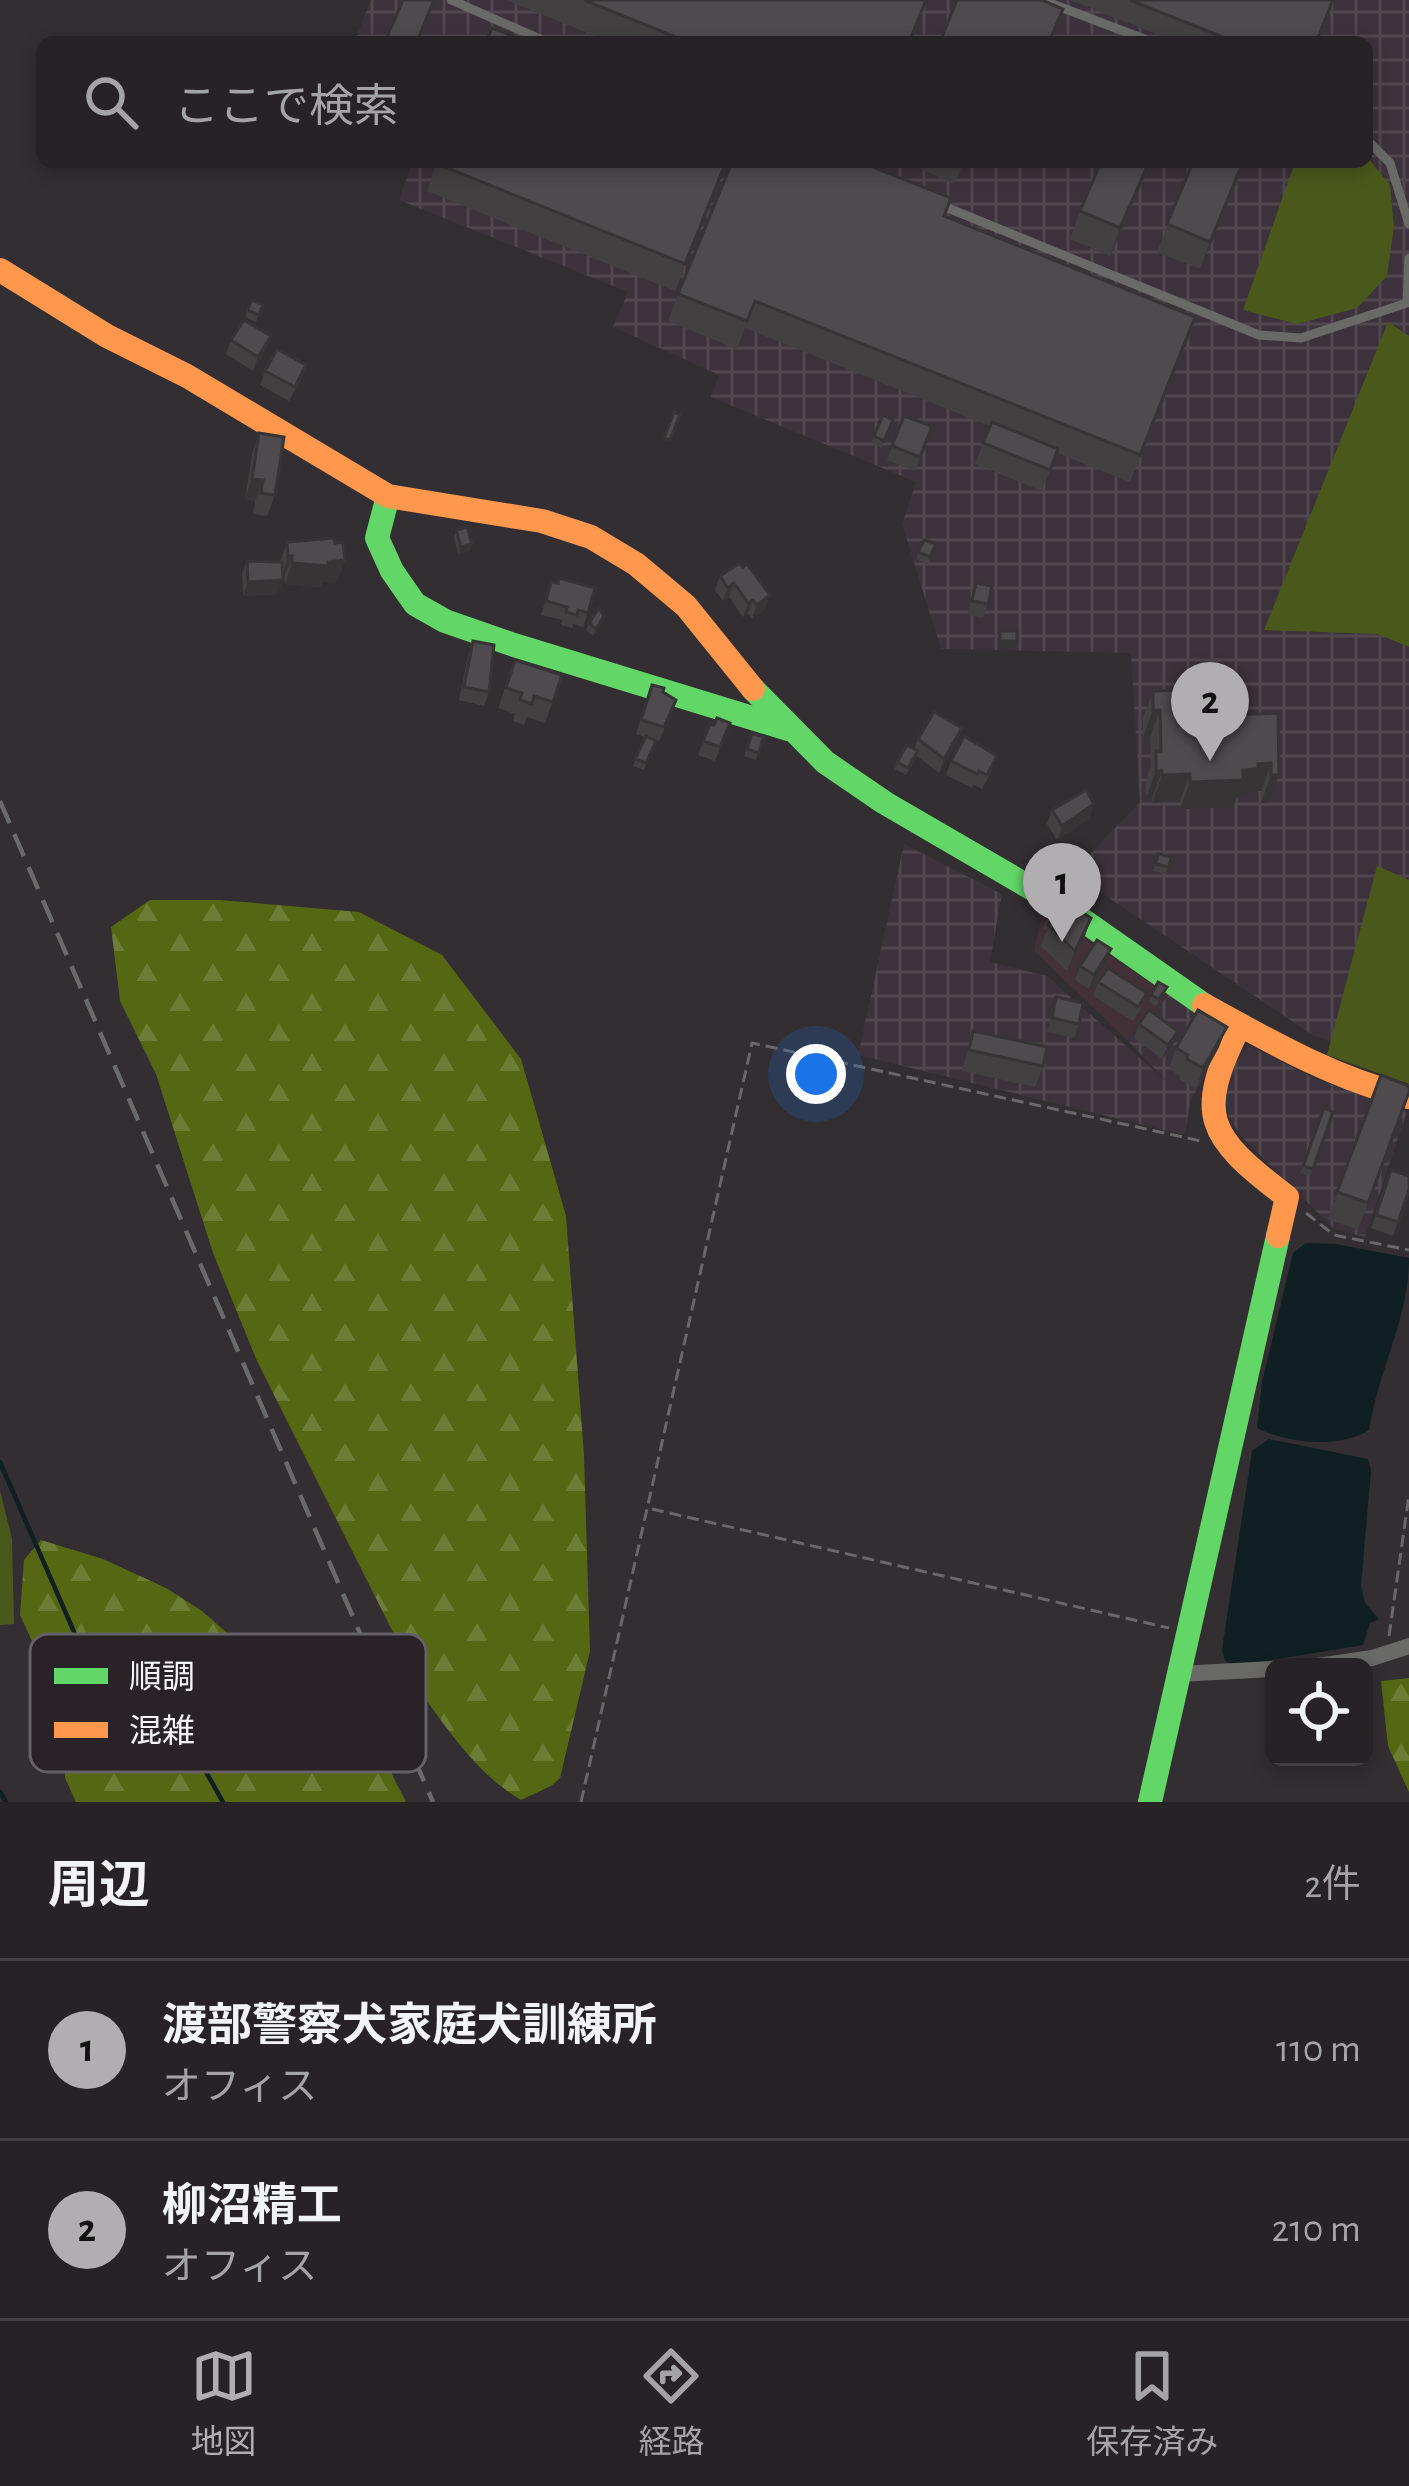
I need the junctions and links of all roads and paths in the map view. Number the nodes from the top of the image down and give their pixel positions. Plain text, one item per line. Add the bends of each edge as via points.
1 (451, 0) edge
2 (1042, 0) edge
3 (533, 36) edge
4 (1136, 36) edge
5 (1373, 146) edge
6 (922, 197) edge
7 (1409, 224) edge
8 (1409, 258) edge
9 (0, 270) edge
10 (1408, 304) edge
11 (388, 496) junction
12 (790, 730) junction
13 (1240, 1025) junction
14 (1409, 1097) edge
15 (1227, 1139) junction
16 (1287, 1197) junction
17 (1409, 1250) edge
18 (1409, 1495) edge
19 (648, 1508) junction
20 (1188, 1633) junction
21 (1409, 1646) edge
22 (1387, 1652) junction
23 (1357, 1658) edge
24 (1265, 1669) edge
25 (1179, 1674) junction
26 (581, 1802) edge
27 (1150, 1802) edge

1 - 3 lane
2 - 4 lane
5 - 7 lane via 1390,163
6 - 10 lane via 1259,335 1301,338
8 - 10 lane
9 - 11 street
11 - 12 street via 591,537 686,606
11 - 12 street via 377,538 415,604 514,645
12 - 13 street via 885,802 1027,884
13 - 14 street via 1306,1061
13 - 15 street via 1210,1109
15 - 16 street
15 - 19 path via 1203,1142 752,1043
16 - 17 path via 1334,1235
16 - 20 street
18 - 22 path
19 - 20 path
19 - 26 path
20 - 25 street
21 - 22 street
22 - 23 street
24 - 25 street
25 - 27 street

